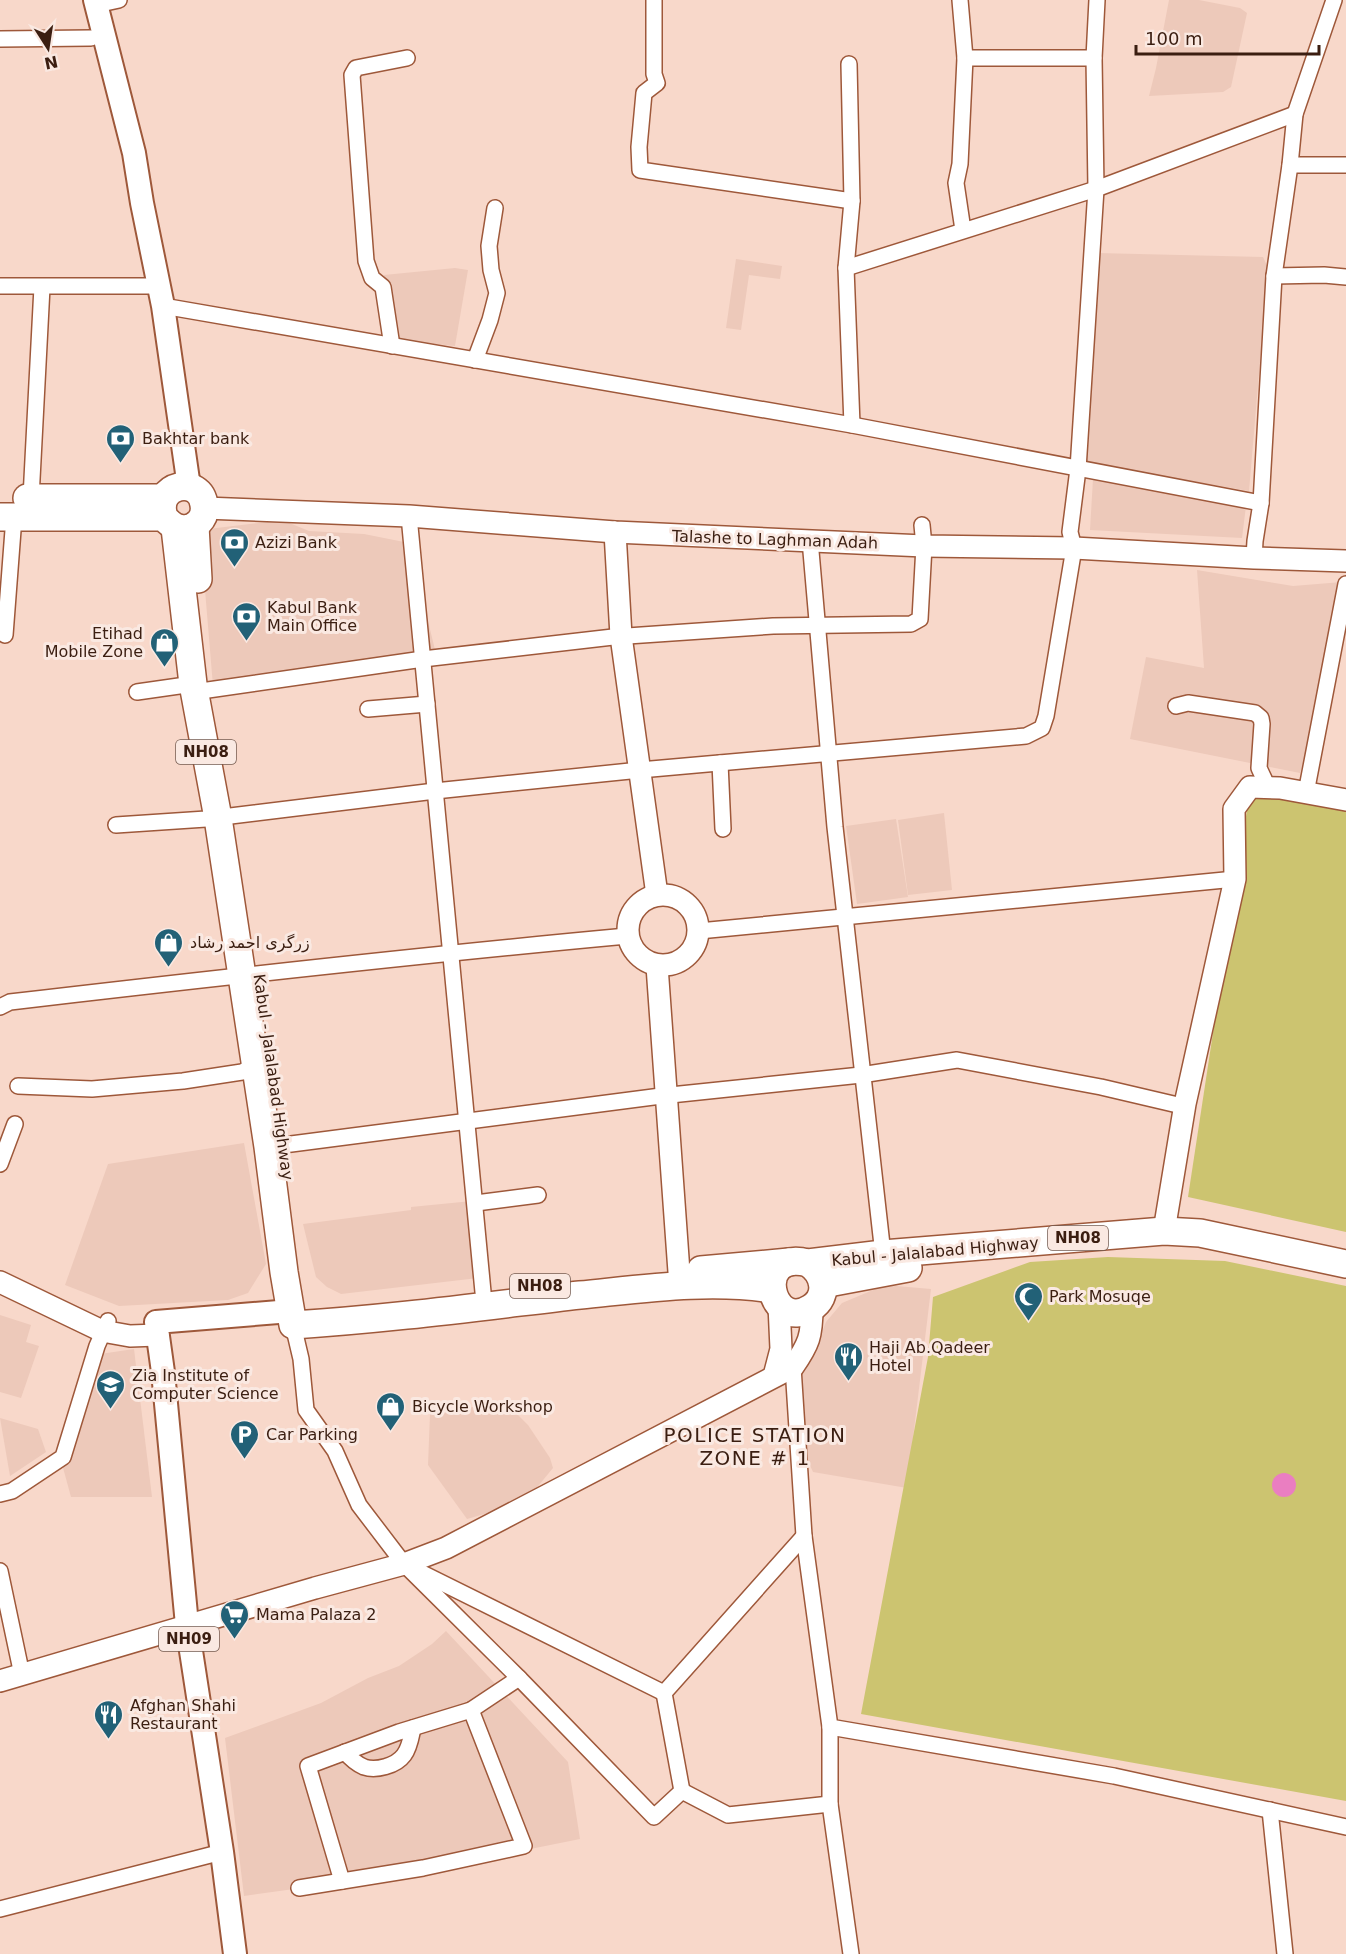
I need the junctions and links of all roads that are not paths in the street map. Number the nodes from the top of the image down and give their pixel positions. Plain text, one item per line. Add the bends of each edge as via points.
1 (119, 0) edge
2 (654, 0) edge
3 (960, 0) edge
4 (1097, 0) edge
5 (1334, 0) edge
6 (91, 2) edge
7 (91, 38) junction
8 (0, 39) edge
9 (965, 57) junction
10 (407, 58) dead end
11 (1094, 58) junction
12 (849, 64) dead end
13 (1295, 114) junction
14 (1290, 165) junction
15 (1346, 165) edge
16 (1096, 189) junction
17 (852, 201) junction
18 (142, 202) junction
19 (495, 208) dead end
20 (963, 230) junction
21 (846, 268) junction
22 (1274, 276) junction
23 (1346, 277) edge
24 (0, 286) edge
25 (42, 287) junction
26 (161, 296) junction
27 (392, 346) junction
28 (476, 360) junction
29 (852, 425) junction
30 (1078, 469) junction
31 (1261, 503) junction
32 (11, 507) edge
33 (182, 511) junction
34 (409, 516) junction
35 (615, 532) junction
36 (923, 536) junction
37 (810, 540) junction
38 (1074, 548) junction
39 (1254, 558) junction
40 (1346, 561) edge
41 (1346, 584) edge
42 (819, 627) junction
43 (5, 636) dead end
44 (621, 636) junction
45 (423, 659) junction
46 (197, 689) junction
47 (137, 692) dead end
48 (427, 704) junction
49 (1176, 706) dead end
50 (368, 709) dead end
51 (829, 754) junction
52 (720, 763) junction
53 (640, 770) junction
54 (1250, 787) junction
55 (435, 791) junction
56 (1306, 793) junction
57 (1346, 800) edge
58 (224, 817) junction
59 (116, 825) dead end
60 (723, 829) dead end
61 (1235, 879) junction
62 (657, 895) junction
63 (845, 916) junction
64 (699, 931) junction
65 (627, 936) junction
66 (451, 952) junction
67 (657, 966) junction
68 (251, 975) junction
69 (3, 1005) edge
70 (256, 1065) junction
71 (861, 1075) junction
72 (18, 1086) dead end
73 (666, 1096) junction
74 (1185, 1104) junction
75 (467, 1120) junction
76 (15, 1124) dead end
77 (276, 1146) junction
78 (0, 1164) edge
79 (538, 1195) dead end
80 (476, 1203) junction
81 (1164, 1231) junction
82 (883, 1254) junction
83 (1346, 1264) edge
84 (0, 1268) edge
85 (679, 1272) junction
86 (808, 1279) junction
87 (1346, 1280) edge
88 (0, 1282) edge
89 (483, 1292) junction
90 (775, 1297) junction
91 (300, 1317) junction
92 (105, 1326) junction
93 (157, 1328) junction
94 (784, 1371) junction
95 (0, 1494) edge
96 (804, 1536) junction
97 (404, 1564) junction
98 (0, 1571) edge
99 (187, 1625) junction
100 (22, 1675) junction
101 (519, 1678) junction
102 (0, 1681) edge
103 (664, 1693) junction
104 (471, 1710) junction
105 (830, 1727) junction
106 (413, 1728) junction
107 (345, 1752) junction
108 (682, 1791) junction
109 (830, 1804) junction
110 (1270, 1810) junction
111 (1346, 1827) edge
112 (222, 1852) junction
113 (342, 1881) junction
114 (299, 1888) dead end
115 (0, 1909) edge
116 (235, 1954) edge
117 (850, 1954) edge
118 (1285, 1954) edge

1 - 6 street
2 - 17 street via 657,84 644,93 640,170
3 - 9 street
4 - 11 street
5 - 13 street
6 - 7 main road
6 - 18 main road via 134,153
7 - 8 street
7 - 18 main road via 119,156
9 - 11 street
9 - 20 street via 956,183
10 - 27 street via 356,68 352,75 366,261 372,278 383,287
11 - 16 street
12 - 17 street
13 - 14 street
13 - 16 street
14 - 15 street
14 - 22 street
16 - 20 street
16 - 30 street
17 - 21 street
18 - 26 main road
19 - 28 street via 489,246 497,293
20 - 21 street
21 - 29 street
22 - 23 street
22 - 31 street
24 - 25 street
25 - 26 street
25 - 32 street
26 - 27 street
26 - 33 main road
27 - 28 street
28 - 29 street
29 - 30 street
30 - 31 street
30 - 38 street via 1070,532
31 - 39 street
32 - 33 highway
32 - 43 street
33 - 34 main road, Talashe to Laghman Adah
33 - 46 highway, Kabul - Jalalabad Highway / NH08
34 - 35 main road, Talashe to Laghman Adah
34 - 45 street
35 - 37 main road, Talashe to Laghman Adah
35 - 44 main road
36 - 37 main road, Talashe to Laghman Adah
36 - 38 main road, Talashe to Laghman Adah
36 - 42 street via 920,619 911,624
37 - 42 street
38 - 39 main road, Talashe to Laghman Adah
38 - 51 street via 1042,728 1026,736
39 - 40 main road, Talashe to Laghman Adah
41 - 56 street
42 - 44 street via 773,626
42 - 51 street
44 - 45 street
44 - 53 main road
45 - 46 street
45 - 48 street
46 - 47 street
46 - 58 highway, Kabul - Jalalabad Highway / NH08
48 - 50 street
48 - 55 street
49 - 54 street via 1188,702 1255,713 1261,718 1259,768 1265,781
51 - 52 street
51 - 63 street
52 - 53 street
52 - 60 street
53 - 55 street
53 - 62 main road
54 - 56 main road
54 - 61 main road via 1234,809
55 - 58 street
55 - 66 street
56 - 57 main road
58 - 59 street
58 - 68 highway, Kabul - Jalalabad Highway / NH08
61 - 63 street
61 - 74 main road
62 - 64 main road via 669,895 686,904 697,919
62 - 65 main road via 634,910
63 - 64 street
63 - 71 street
64 - 67 main road via 689,955 678,963
65 - 66 street
65 - 67 main road via 638,956
66 - 68 street
66 - 75 street
67 - 73 main road
68 - 69 street
68 - 70 highway, Kabul - Jalalabad Highway / NH08
68 - 77 highway, Kabul - Jalalabad Highway / NH08
70 - 72 street via 242,1072 149,1084 92,1089
70 - 77 highway, Kabul - Jalalabad Highway / NH08
71 - 73 street
71 - 74 street via 957,1060
71 - 82 street
73 - 75 street
73 - 85 main road
74 - 81 main road
75 - 77 street
75 - 80 street
76 - 78 street
77 - 91 highway, Kabul - Jalalabad Highway / NH08
79 - 80 street
80 - 89 street
81 - 82 highway, Kabul - Jalalabad Highway / NH08
81 - 83 highway, Kabul - Jalalabad Highway / NH08 via 1200,1233
82 - 86 highway, Kabul - Jalalabad Highway / NH08
84 - 92 main road
85 - 86 highway, Kabul - Jalalabad Highway / NH08
85 - 89 highway, Kabul - Jalalabad Highway / NH08
86 - 87 highway, Kabul - Jalalabad Highway / NH08 via 1126,1249 1185,1249
86 - 90 highway via 782,1266 772,1280
86 - 90 highway via 804,1311 795,1312
86 - 94 main road via 812,1328 807,1347
88 - 92 main road
89 - 91 highway, Kabul - Jalalabad Highway / NH08
90 - 91 highway, NH08 via 750,1286 707,1285
90 - 94 main road
91 - 93 main road
91 - 97 street via 308,1334 301,1359 306,1410 335,1451 360,1504
92 - 93 main road via 130,1323
92 - 95 street via 63,1457 12,1491
93 - 99 main road, NH09
94 - 96 street
94 - 97 main road via 446,1548
96 - 103 street
96 - 105 street
97 - 99 main road
97 - 101 street
97 - 103 street
98 - 100 street
99 - 100 main road
99 - 112 main road, NH09
100 - 102 main road
101 - 104 street
101 - 108 street via 654,1818
103 - 108 street
104 - 106 street
104 - 113 street via 524,1846
105 - 109 street
105 - 110 street via 1114,1776
106 - 107 street
106 - 107 street via 403,1757 390,1766 364,1767
107 - 113 street via 308,1766
108 - 109 street via 728,1815
109 - 117 street
110 - 111 street
110 - 118 street
112 - 115 street
112 - 116 main road, NH09
113 - 114 street

